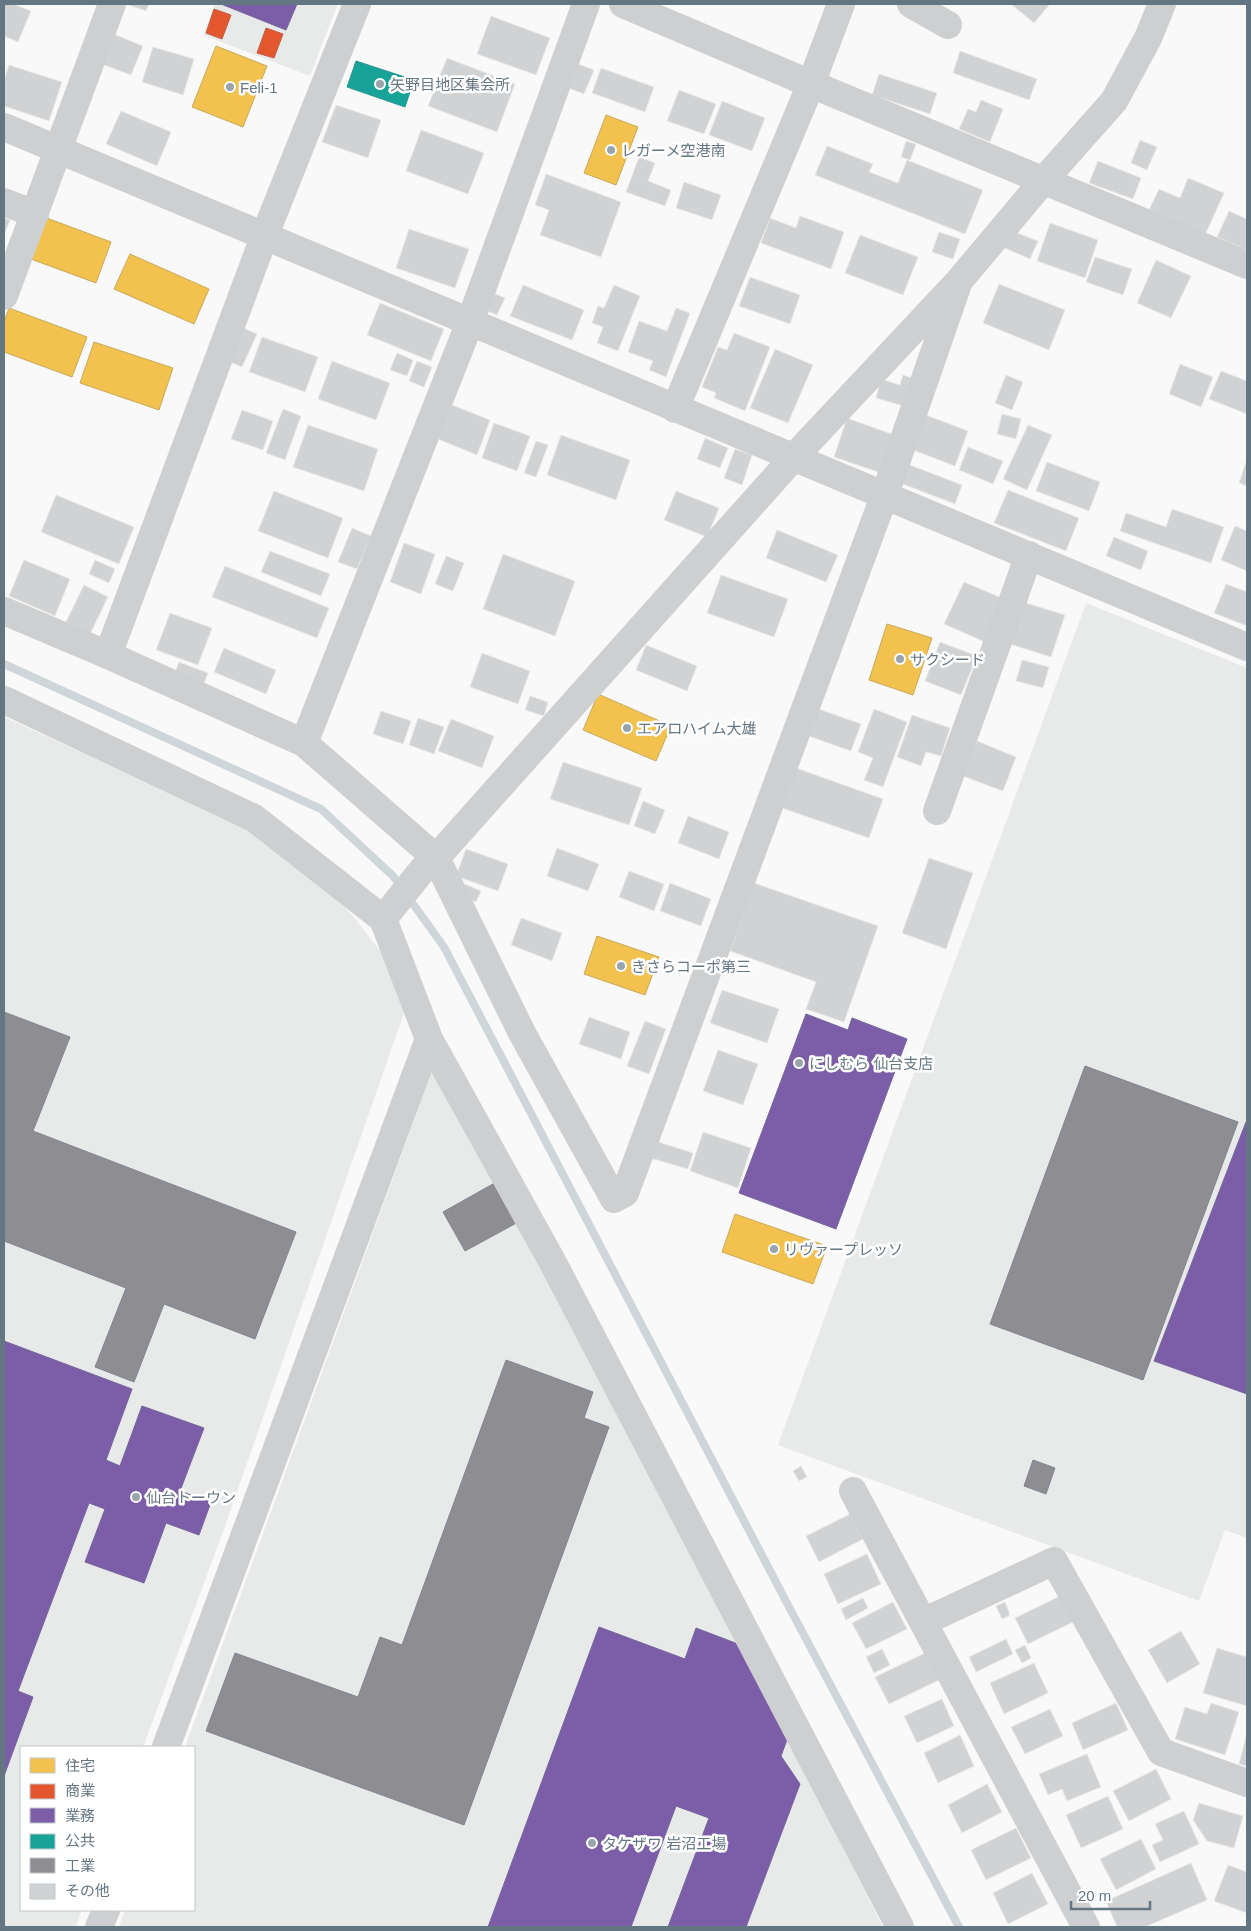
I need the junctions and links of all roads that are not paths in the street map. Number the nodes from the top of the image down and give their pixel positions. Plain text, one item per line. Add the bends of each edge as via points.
1 (112, 4) edge
2 (357, 4) edge
3 (586, 4) edge
4 (623, 4) edge
5 (841, 4) edge
6 (910, 4) edge
7 (1162, 4) edge
8 (948, 25) dead end
9 (811, 84) junction
10 (4, 127) edge
11 (58, 150) junction
12 (1043, 180) junction
13 (4, 202) edge
14 (35, 214) junction
15 (264, 237) junction
16 (1247, 265) edge
17 (959, 281) junction
18 (4, 296) edge
19 (470, 322) junction
20 (675, 408) junction
21 (793, 458) junction
22 (885, 494) junction
23 (1029, 555) junction
24 (4, 611) edge
25 (1247, 647) edge
26 (108, 655) junction
27 (4, 700) edge
28 (304, 743) junction
29 (937, 811) dead end
30 (429, 864) junction
31 (383, 919) junction
32 (429, 1039) junction
33 (853, 1491) dead end
34 (923, 1622) junction
35 (166, 1746) edge
36 (1247, 1783) edge
37 (106, 1911) edge
38 (99, 1927) edge
39 (900, 1927) edge
40 (1086, 1927) edge

1 - 11 street
2 - 15 street
3 - 19 street
4 - 9 street
5 - 9 street
6 - 8 street
7 - 12 street via 1148,38 1114,101
9 - 12 street
9 - 20 street
10 - 11 street
11 - 14 street
11 - 15 street
12 - 16 street
12 - 17 street
13 - 14 street
14 - 18 street
15 - 19 street
15 - 26 street
17 - 21 street
17 - 22 street
19 - 20 street
19 - 28 street
20 - 21 street
21 - 22 street
21 - 30 street
22 - 23 street
22 - 30 street via 625,1193 614,1199
23 - 25 street
23 - 29 street
24 - 26 street
26 - 28 street
27 - 31 street via 254,818
28 - 30 street
30 - 31 street
31 - 32 street
32 - 35 street
32 - 39 street via 566,1287
33 - 34 street
34 - 36 street via 1054,1561 1161,1752
34 - 40 street
37 - 38 street

